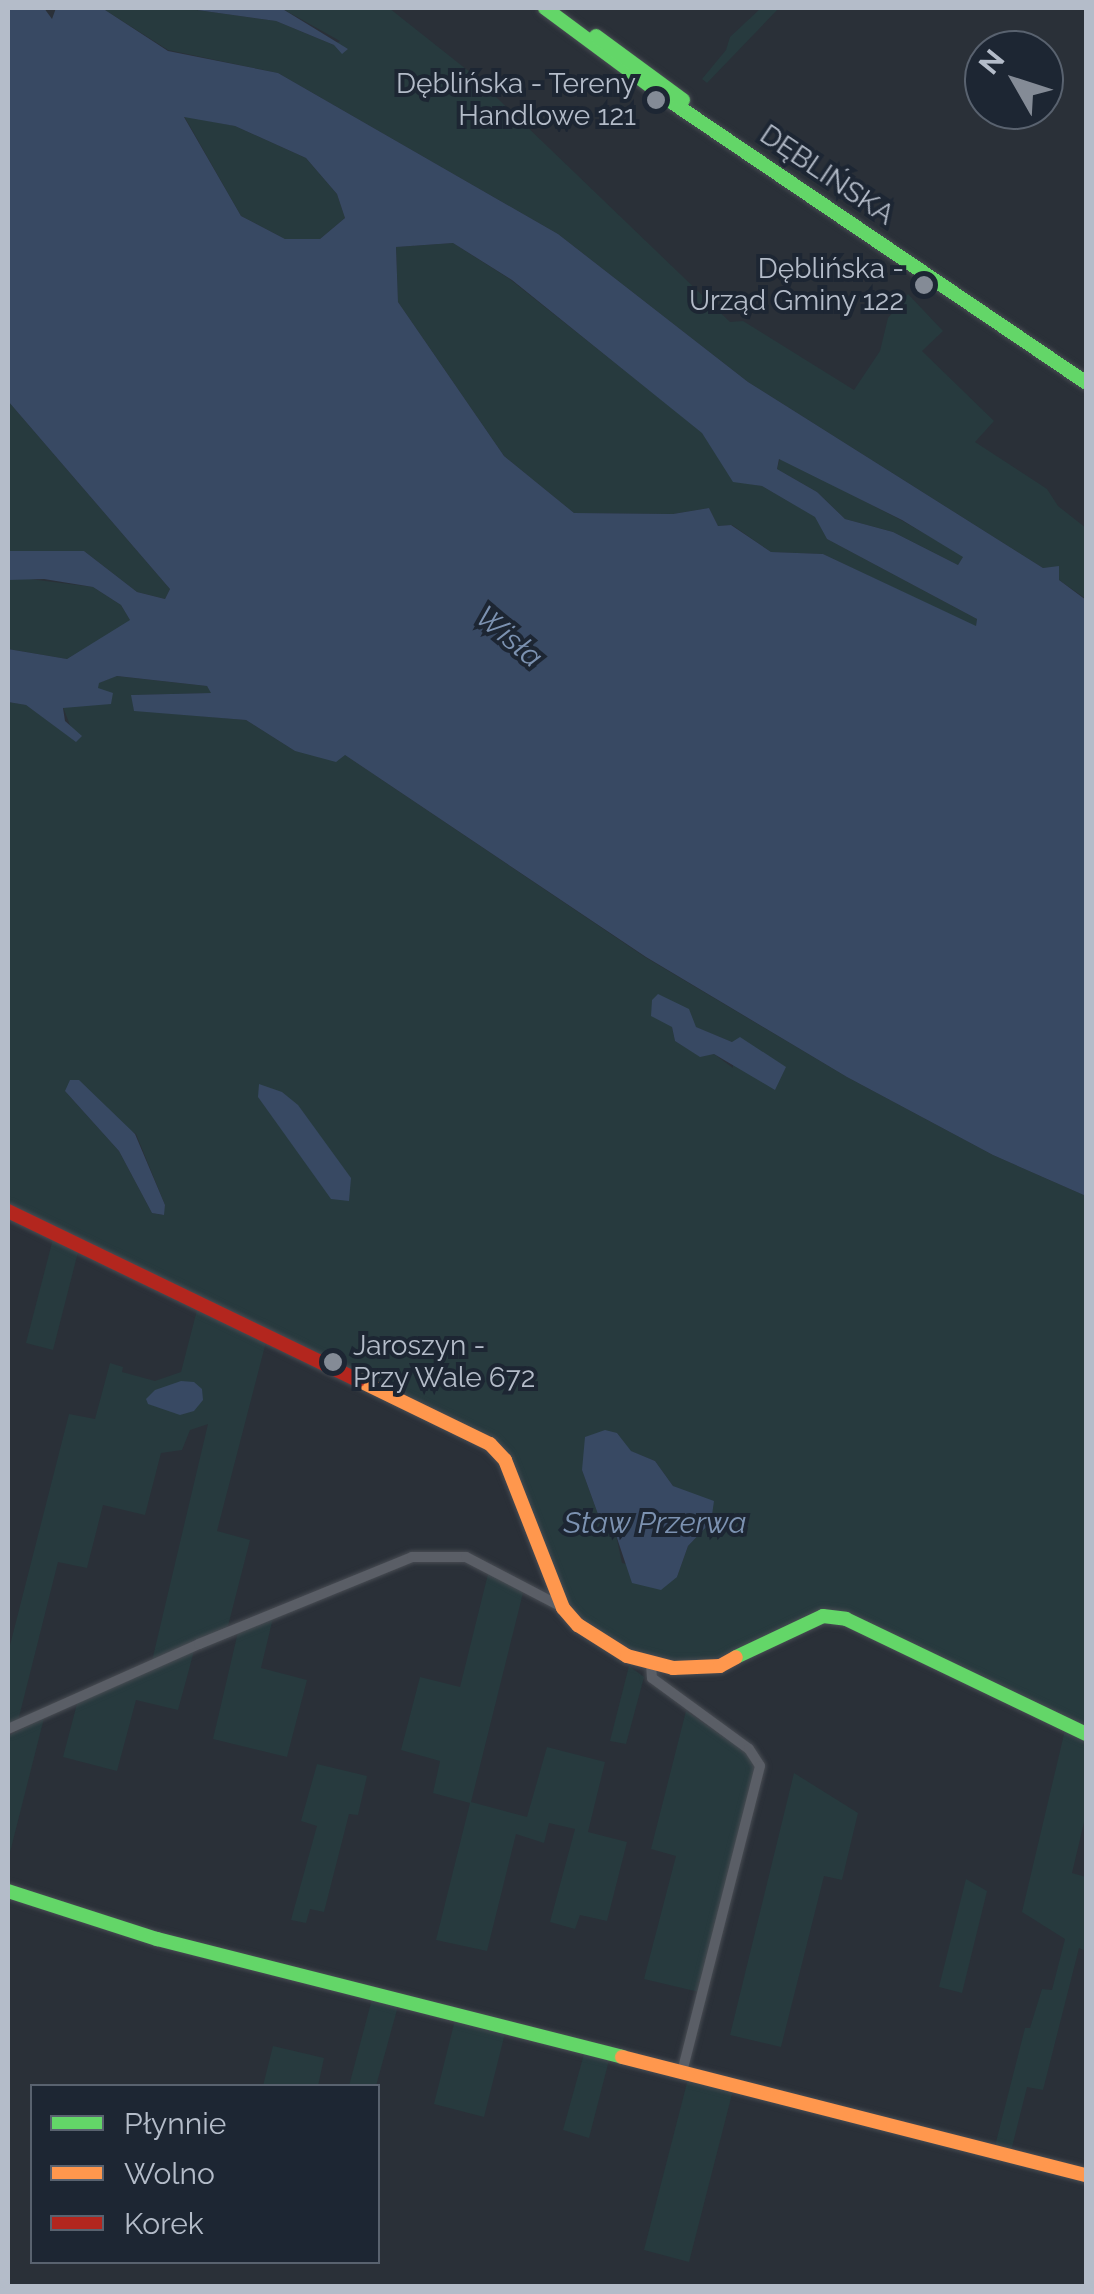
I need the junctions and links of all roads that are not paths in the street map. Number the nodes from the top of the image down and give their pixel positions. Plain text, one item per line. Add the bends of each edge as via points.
1 (545, 8) edge
2 (558, 8) edge
3 (688, 110) junction
4 (1086, 383) edge
5 (8, 1212) edge
6 (563, 1608) junction
7 (651, 1664) junction
8 (8, 1729) edge
9 (1086, 1734) edge
10 (8, 1892) edge
11 (682, 2073) junction
12 (1086, 2175) edge

1 - 3 street, DĘBLIŃSKA
2 - 3 street, DĘBLIŃSKA via 655,77
3 - 4 street, DĘBLIŃSKA
5 - 6 street via 490,1444 505,1460
6 - 7 street via 604,1644
6 - 8 street via 466,1557 412,1557
7 - 9 street via 720,1666 801,1624 823,1616 846,1618
7 - 11 street via 652,1678 749,1748 760,1766
10 - 11 street via 157,1939
11 - 12 street

